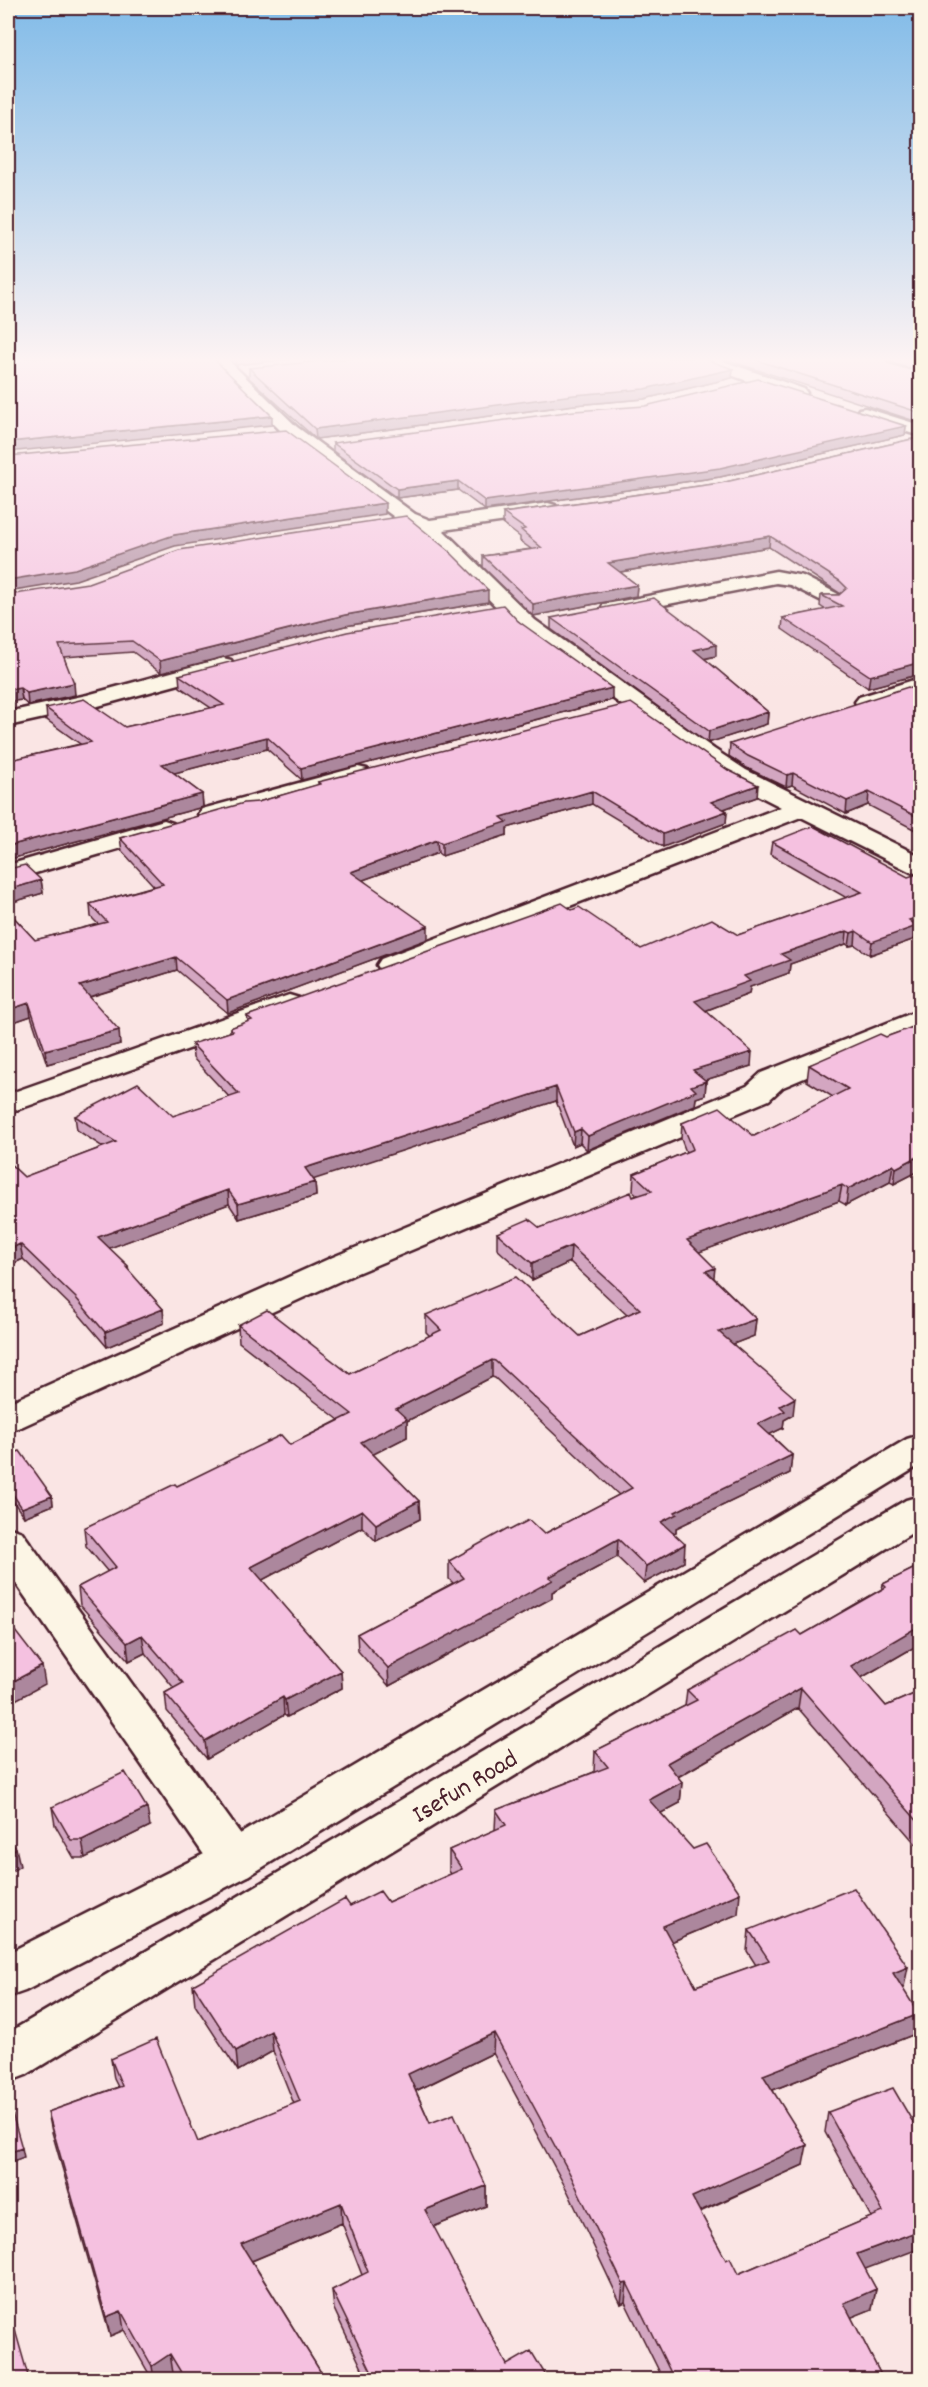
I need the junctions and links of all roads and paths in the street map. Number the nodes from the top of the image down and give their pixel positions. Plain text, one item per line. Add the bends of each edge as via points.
1 (343, 469) edge
2 (568, 507) edge
3 (385, 521) edge
4 (418, 522) junction
5 (830, 599) edge
6 (509, 607) junction
7 (486, 611) edge
8 (595, 612) edge
9 (550, 621) dead end
10 (527, 625) junction
11 (242, 660) edge
12 (921, 685) edge
13 (844, 709) edge
14 (8, 719) edge
15 (734, 743) edge
16 (705, 754) junction
17 (380, 769) edge
18 (801, 807) junction
19 (921, 866) edge
20 (8, 873) edge
21 (366, 975) edge
22 (310, 996) edge
23 (921, 1019) edge
24 (8, 1104) edge
25 (8, 1418) edge
26 (921, 1448) edge
27 (921, 1510) edge
28 (8, 1542) edge
29 (234, 1860) junction
30 (8, 1976) edge
31 (8, 2059) edge

1 - 4 street
2 - 4 street
3 - 4 street
4 - 6 street
5 - 8 street via 796,580 776,577
6 - 7 street
6 - 10 street
9 - 10 street
10 - 16 street via 622,707
11 - 14 street
12 - 13 street
15 - 16 street
16 - 18 street
17 - 20 street
18 - 19 street
18 - 21 street
22 - 24 street
23 - 25 street via 772,1080 758,1094 345,1265
26 - 29 street
27 - 31 street, Isefun Road
28 - 29 street
29 - 30 street

